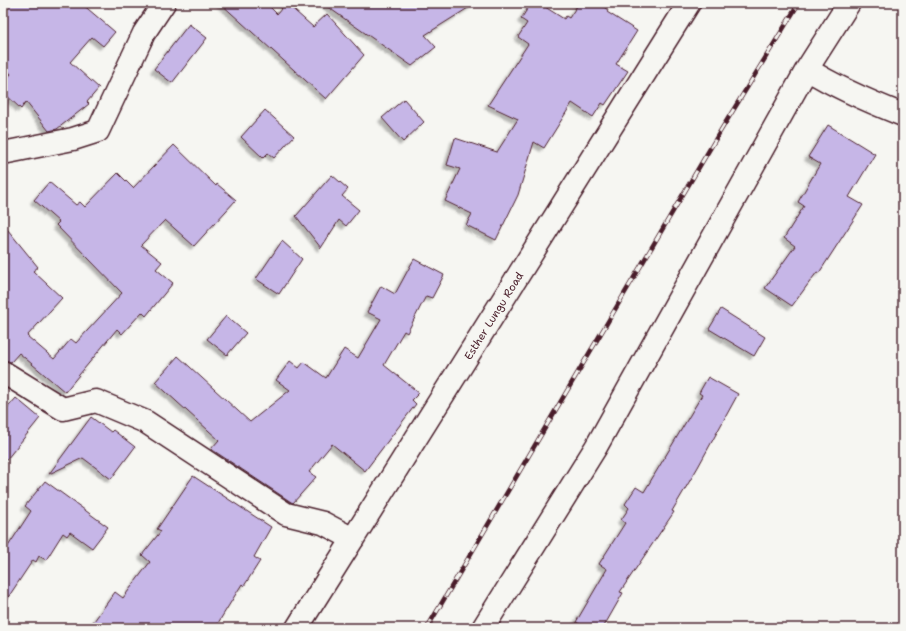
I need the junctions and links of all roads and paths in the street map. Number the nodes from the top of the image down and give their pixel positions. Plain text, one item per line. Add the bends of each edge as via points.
1 (164, 3) edge
2 (689, 3) edge
3 (849, 3) edge
4 (807, 69) junction
5 (903, 115) edge
6 (3, 153) edge
7 (3, 372) edge
8 (353, 539) junction
9 (297, 628) edge
10 (484, 628) edge

1 - 6 street via 144,33 98,131
2 - 8 street, Esther Lungu Road
3 - 4 street
4 - 5 street via 869,102
4 - 10 street via 596,447
7 - 8 street via 62,409 96,401 146,422 286,514 323,523
8 - 9 street, Esther Lungu Road

